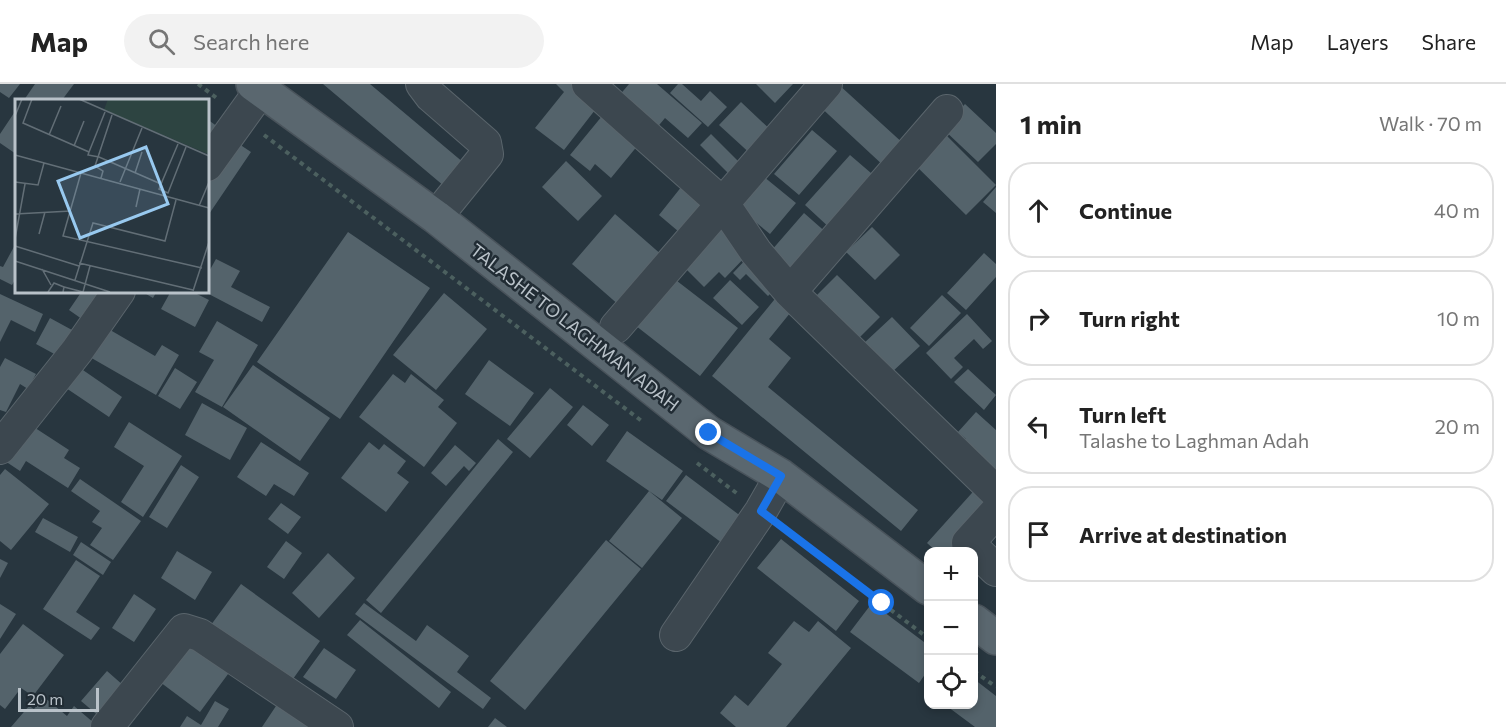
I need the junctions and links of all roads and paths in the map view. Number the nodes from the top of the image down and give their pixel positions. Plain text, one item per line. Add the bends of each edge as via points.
1 (198, 84) edge
2 (422, 84) edge
3 (588, 84) edge
4 (826, 84) edge
5 (257, 87) edge
6 (946, 111) dead end
7 (241, 117) junction
8 (208, 164) edge
9 (724, 205) junction
10 (436, 216) junction
11 (118, 292) edge
12 (790, 292) junction
13 (616, 327) dead end
14 (646, 425) dead end
15 (4, 435) edge
16 (693, 461) dead end
17 (781, 476) junction
18 (996, 492) edge
19 (761, 511) junction
20 (996, 511) edge
21 (964, 547) edge
22 (996, 570) edge
23 (921, 576) edge
24 (978, 624) edge
25 (675, 635) dead end
26 (924, 635) edge
27 (996, 638) edge
28 (978, 674) edge
29 (996, 687) edge
30 (108, 727) edge
31 (337, 727) edge

1 - 7 path
2 - 10 street via 485,143 487,154
3 - 9 street
4 - 9 street
5 - 7 street
5 - 10 main road, TALASHE TO LAGHMAN ADAH
6 - 12 street
7 - 8 street
7 - 14 path
9 - 12 street
9 - 13 street
10 - 17 main road, TALASHE TO LAGHMAN ADAH via 709,433
11 - 15 street via 77,351
12 - 18 street
16 - 19 path
17 - 19 street
17 - 23 main road, TALASHE TO LAGHMAN ADAH
19 - 25 street
19 - 26 path
20 - 21 street
20 - 22 street via 968,543
24 - 27 main road
28 - 29 path
30 - 31 street via 184,630 200,635

